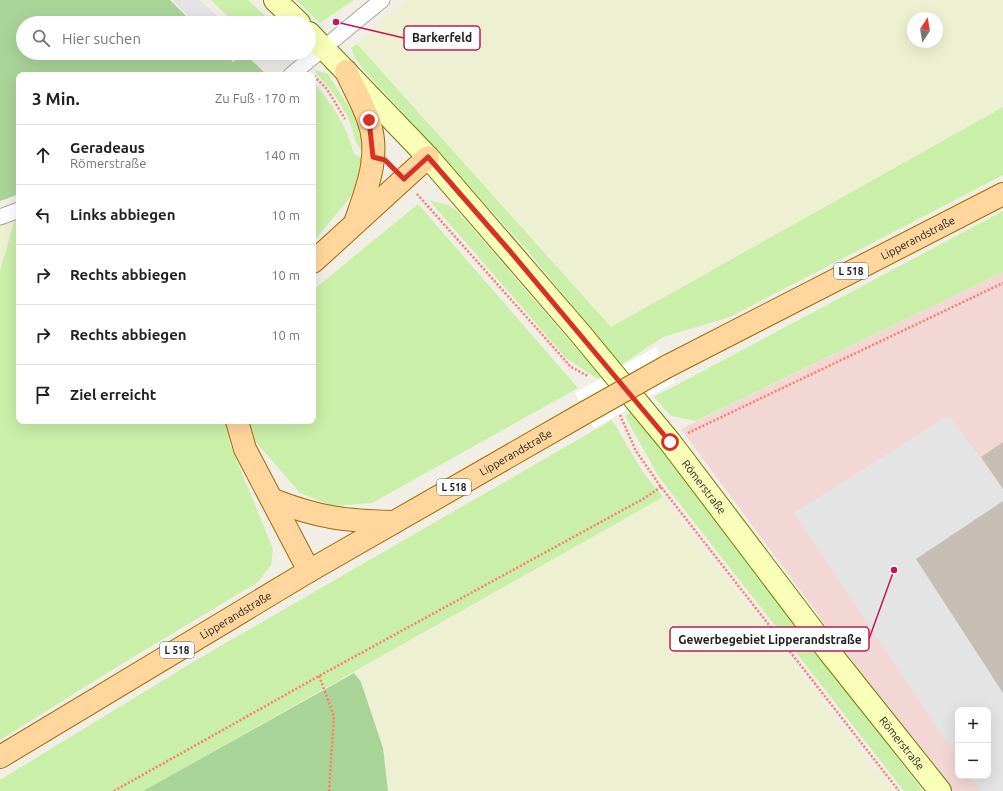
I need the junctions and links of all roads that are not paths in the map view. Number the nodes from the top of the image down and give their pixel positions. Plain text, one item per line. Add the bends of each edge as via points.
1 (275, 0) edge
2 (382, 0) edge
3 (291, 16) edge
4 (316, 40) edge
5 (324, 48) junction
6 (316, 55) edge
7 (309, 60) edge
8 (346, 71) junction
9 (295, 72) edge
10 (428, 157) junction
11 (1003, 194) edge
12 (16, 211) edge
13 (0, 217) edge
14 (355, 223) junction
15 (316, 259) edge
16 (238, 424) edge
17 (273, 500) junction
18 (394, 522) junction
19 (309, 571) junction
20 (0, 757) edge
21 (940, 791) edge

1 - 3 main road
2 - 5 street
4 - 5 main road, Römerstraße
5 - 6 street
5 - 8 main road, Römerstraße
7 - 9 street
8 - 10 main road, Römerstraße
8 - 14 main road via 369,120 372,135 372,165
10 - 14 main road
10 - 21 main road, Römerstraße via 670,442 830,653
11 - 18 main road, Lipperandstraße / L 518, bridge via 666,366
12 - 13 street
14 - 15 main road
16 - 17 main road via 245,449
17 - 18 main road via 329,518
17 - 19 main road
18 - 19 main road, Lipperandstraße / L 518
19 - 20 main road, Lipperandstraße / L 518

